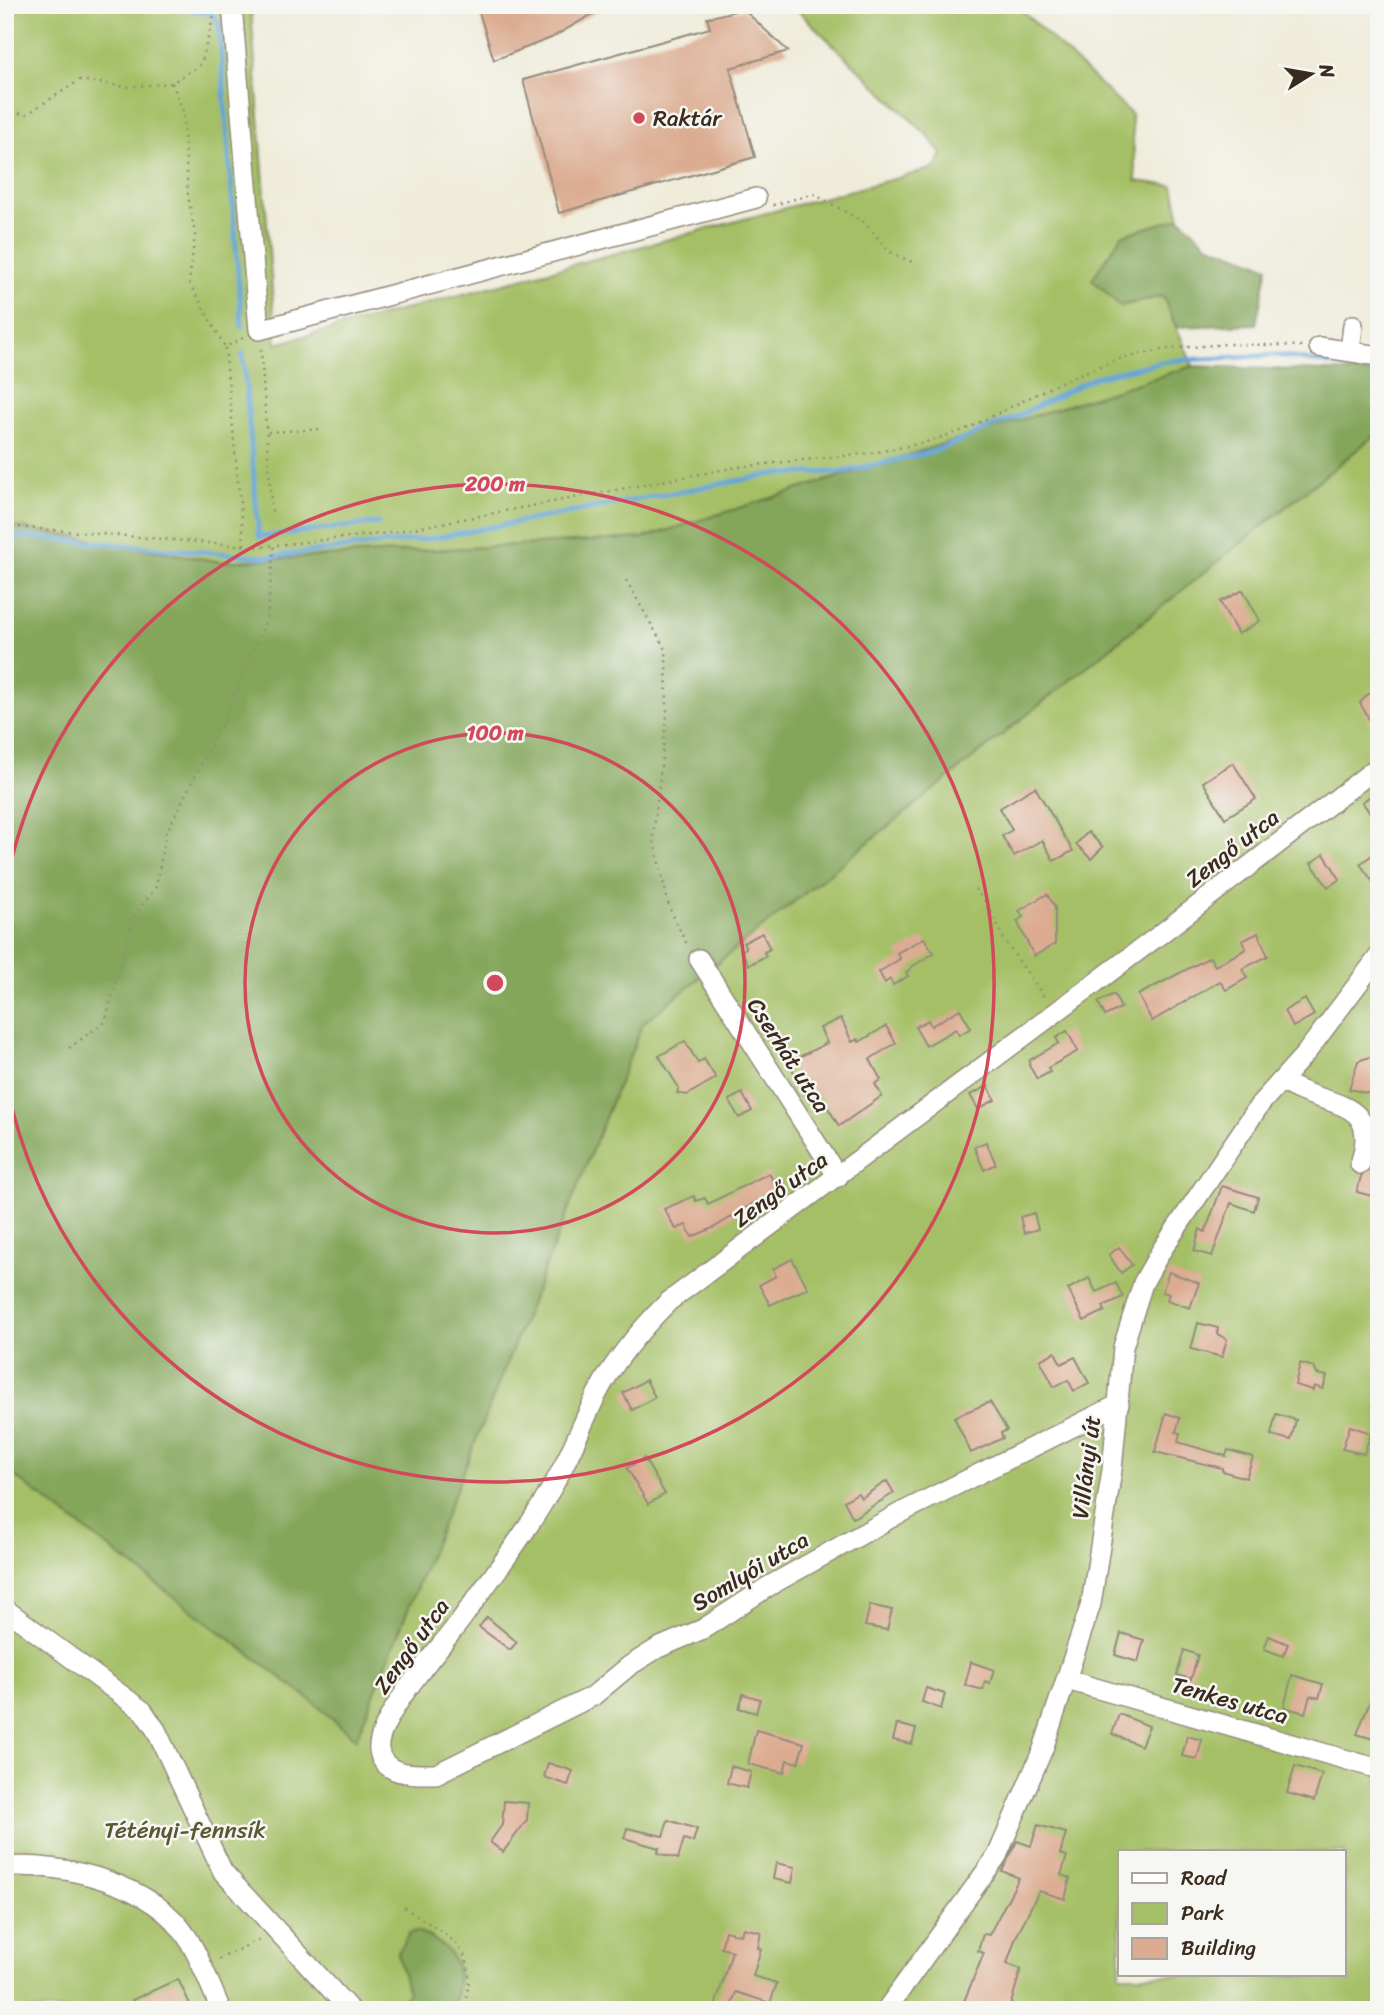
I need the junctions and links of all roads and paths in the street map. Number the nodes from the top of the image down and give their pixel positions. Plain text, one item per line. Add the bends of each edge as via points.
1 (217, 5) edge
2 (232, 5) edge
3 (172, 83) junction
4 (5, 112) edge
5 (759, 203) joint
6 (912, 262) dead end
7 (1353, 325) dead end
8 (259, 330) junction
9 (225, 347) junction
10 (1319, 347) joint
11 (1350, 351) junction
12 (1379, 356) edge
13 (323, 429) dead end
14 (268, 432) junction
15 (272, 516) dead end
16 (5, 526) edge
17 (244, 546) junction
18 (274, 546) junction
19 (625, 579) dead end
20 (1379, 766) edge
21 (975, 889) dead end
22 (1379, 956) edge
23 (699, 959) joint
24 (1055, 1012) junction
25 (69, 1048) dead end
26 (1282, 1081) junction
27 (1373, 1135) edge
28 (1360, 1164) dead end
29 (838, 1177) junction
30 (1119, 1404) junction
31 (5, 1609) edge
32 (1067, 1680) junction
33 (1379, 1769) edge
34 (407, 1774) joint
35 (5, 1867) edge
36 (404, 1906) dead end
37 (285, 1940) junction
38 (198, 1961) junction
39 (221, 2010) edge
40 (350, 2010) edge
41 (462, 2010) edge
42 (886, 2010) edge

1 - 3 path via 201,64
2 - 8 street
3 - 4 path via 126,87 80,80 27,114
3 - 9 path via 183,111 195,235 189,282
5 - 6 path via 814,194 865,223 890,252
5 - 8 street
7 - 11 street
8 - 9 path
8 - 14 path
9 - 17 path
10 - 11 street
10 - 18 path via 1227,344 1166,349 1092,368 1007,410 923,443 737,467 389,533
11 - 12 street
13 - 14 path
14 - 15 path
16 - 17 path
17 - 18 path
18 - 25 path via 267,618 225,718 166,833 156,887 133,918 106,1021
19 - 23 path via 666,650 667,715 653,837 669,907 688,948
20 - 24 street, Zengő utca
21 - 24 path
22 - 26 street, Villányi út
23 - 29 street, Cserhát utca
24 - 29 street, Zengő utca
26 - 27 street via 1299,1093 1344,1106
26 - 30 street, Villányi út via 1261,1103 1143,1283 1123,1347
27 - 28 street
29 - 34 street, Zengő utca via 676,1296 626,1349 598,1393 542,1504 403,1695 383,1730 382,1760
30 - 32 street, Villányi út via 1091,1604
30 - 34 street, Somlyói utca via 844,1544 703,1629 658,1648 593,1696 436,1774
31 - 37 street via 143,1711 223,1872
32 - 33 street, Tenkes utca
32 - 42 street, Villányi út via 997,1856
35 - 38 street via 76,1871 123,1887 163,1909 187,1936
36 - 41 path via 456,1940 467,1956 471,1979
37 - 38 path via 262,1938 228,1956
37 - 40 street
38 - 39 street

